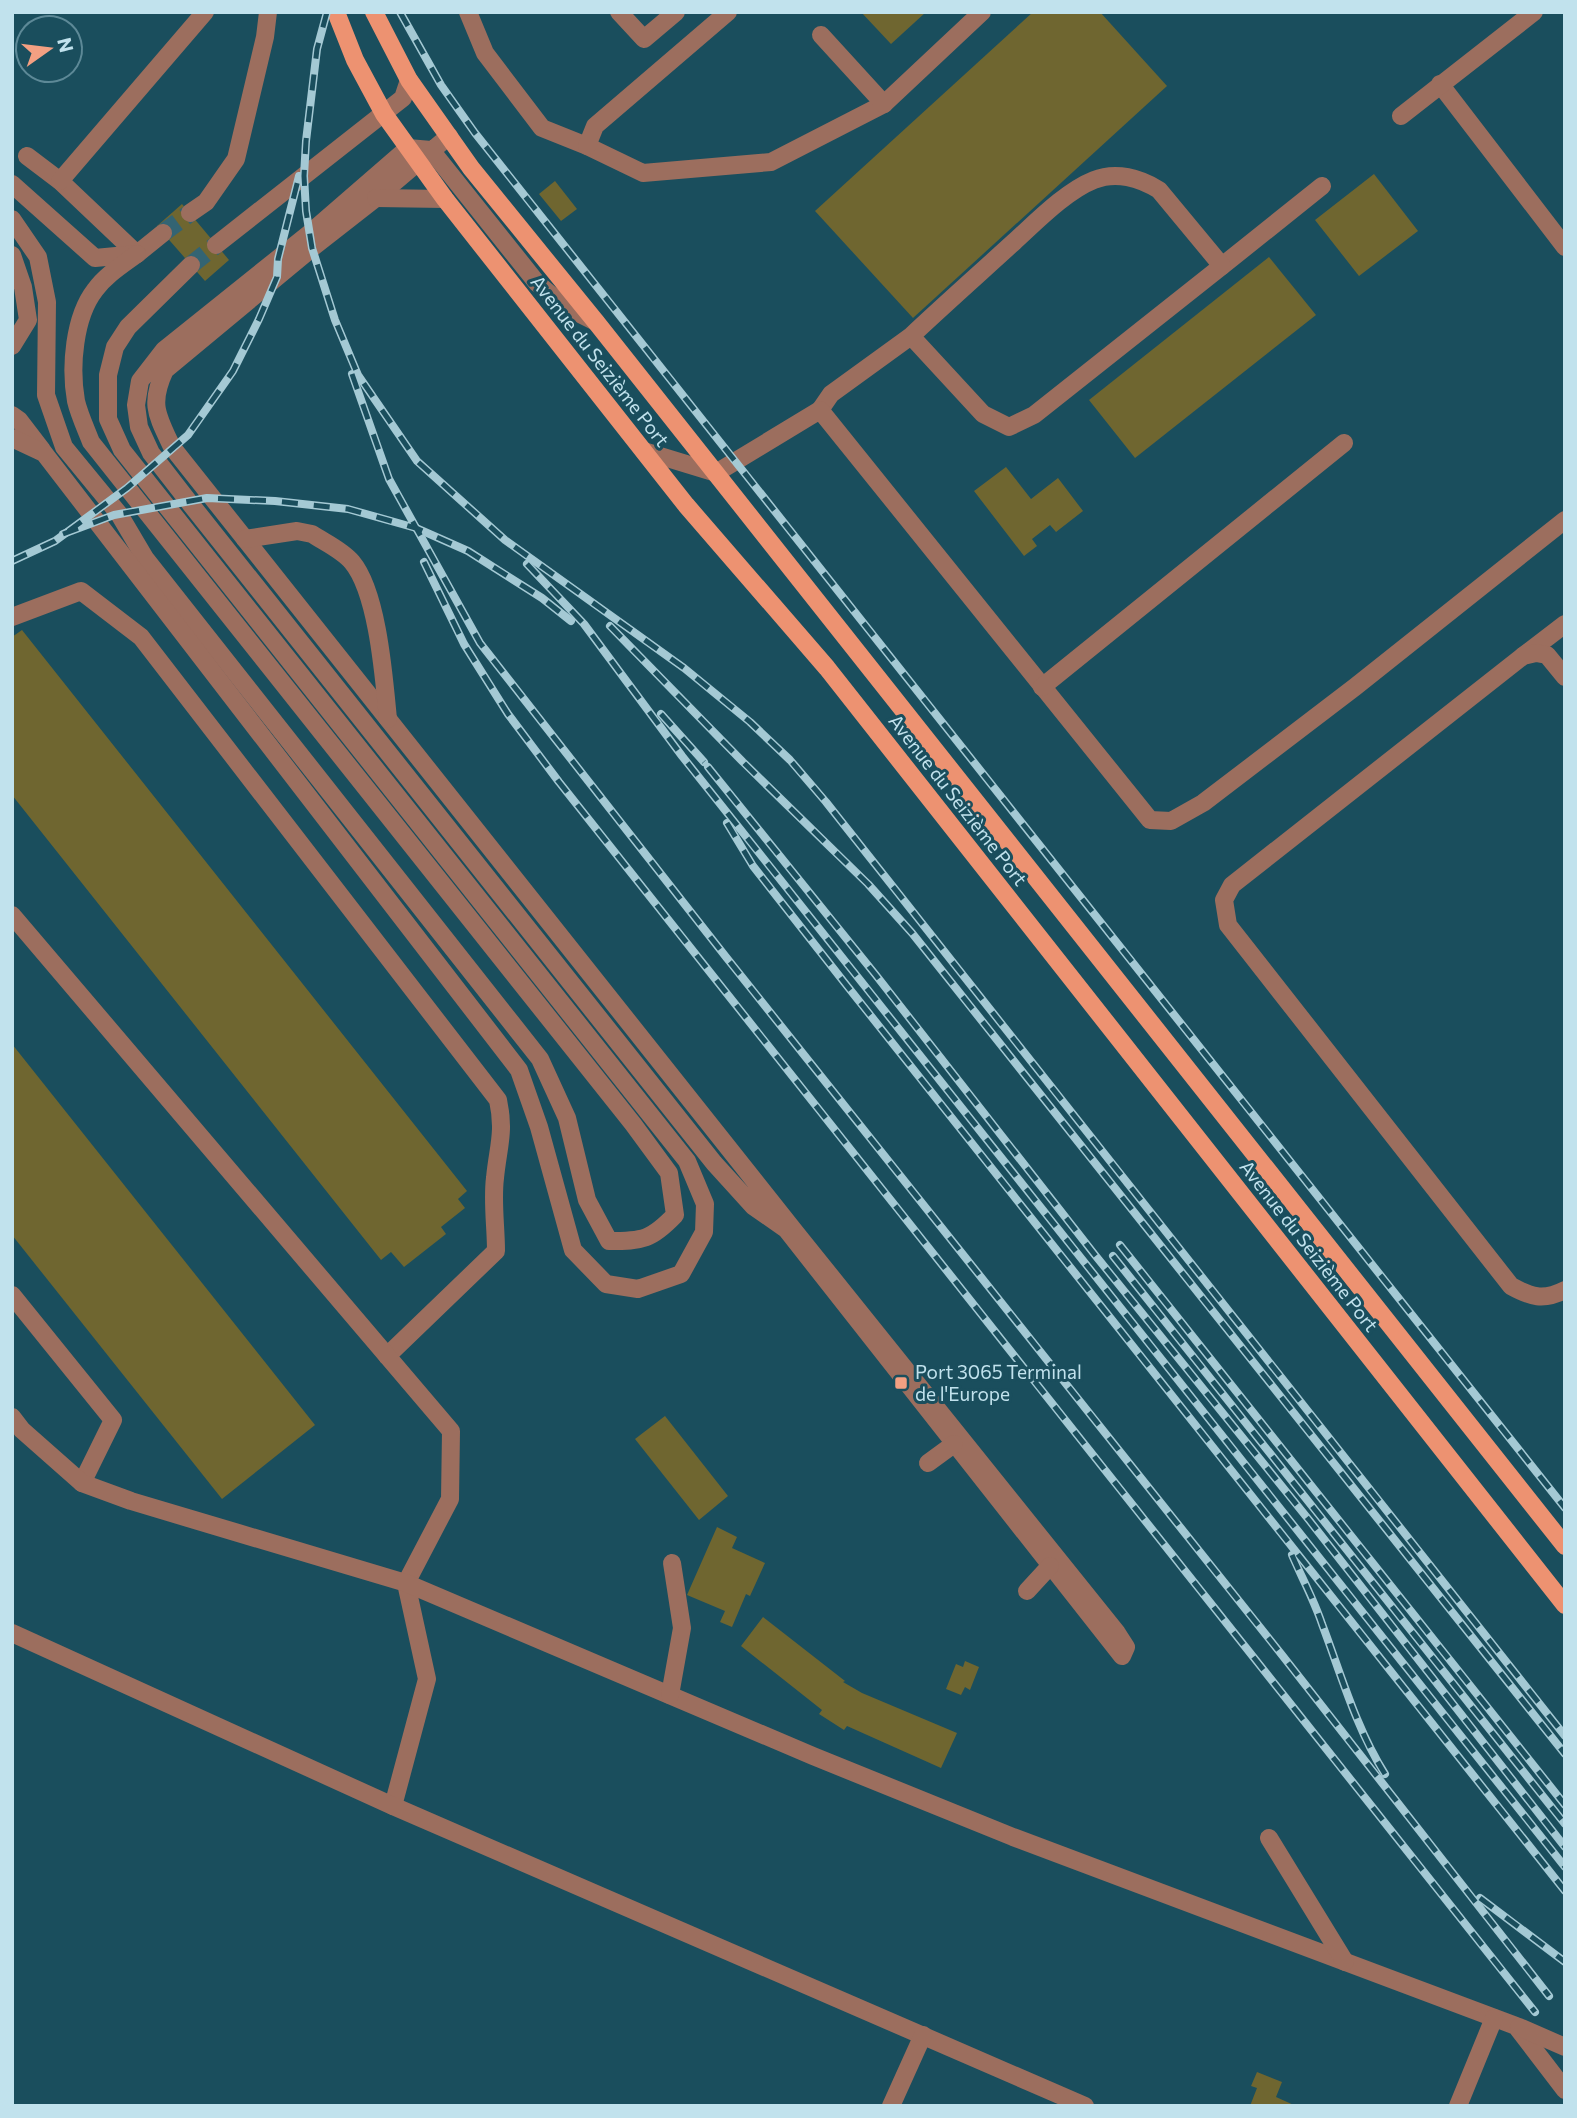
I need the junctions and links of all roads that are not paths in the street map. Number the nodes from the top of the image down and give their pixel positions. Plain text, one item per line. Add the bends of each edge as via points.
1 (205, 12) edge
2 (268, 12) edge
3 (336, 12) edge
4 (374, 12) edge
5 (468, 12) edge
6 (619, 12) edge
7 (676, 12) edge
8 (728, 12) edge
9 (982, 12) edge
10 (1534, 12) edge
11 (821, 34) dead end
12 (409, 80) junction
13 (1440, 84) junction
14 (884, 104) junction
15 (384, 114) junction
16 (1401, 116) dead end
17 (449, 136) junction
18 (587, 146) junction
19 (431, 150) junction
20 (412, 155) junction
21 (27, 156) dead end
22 (60, 181) junction
23 (12, 184) edge
24 (1322, 186) dead end
25 (376, 198) junction
26 (445, 199) junction
27 (190, 213) tunnel mouth
28 (12, 219) edge
29 (163, 233) tunnel mouth
30 (216, 245) tunnel mouth
31 (1565, 247) edge
32 (137, 254) junction
33 (12, 255) edge
34 (191, 265) tunnel mouth
35 (1222, 266) junction
36 (596, 323) junction
37 (911, 335) junction
38 (12, 346) edge
39 (820, 410) junction
40 (12, 415) edge
41 (12, 438) edge
42 (1344, 443) dead end
43 (644, 451) junction
44 (44, 453) junction
45 (716, 473) junction
46 (1565, 520) edge
47 (245, 539) junction
48 (12, 617) edge
49 (1565, 624) edge
50 (1523, 656) junction
51 (1565, 677) edge
52 (1042, 687) junction
53 (388, 719) junction
54 (12, 915) edge
55 (789, 1229) junction
56 (1565, 1290) edge
57 (12, 1295) edge
58 (387, 1356) junction
59 (12, 1417) edge
60 (954, 1444) junction
61 (928, 1462) dead end
62 (82, 1483) junction
63 (1565, 1545) edge
64 (672, 1563) dead end
65 (1050, 1566) junction
66 (406, 1583) junction
67 (1027, 1591) dead end
68 (1565, 1605) edge
69 (12, 1633) edge
70 (670, 1695) junction
71 (393, 1806) junction
72 (1269, 1838) dead end
73 (1345, 1962) junction
74 (1494, 2018) junction
75 (1516, 2026) junction
76 (923, 2035) junction
77 (1565, 2048) edge
78 (1565, 2090) edge
79 (891, 2106) edge
80 (1085, 2106) edge
81 (1458, 2106) edge

1 - 22 lane
2 - 27 lane via 236,159 206,202
3 - 15 main road, Avenue du Seizième Port
4 - 12 main road, Avenue du Seizième Port
5 - 18 lane via 485,53 542,128
6 - 7 lane via 644,39
8 - 18 lane via 595,126
9 - 14 lane
10 - 13 lane
11 - 14 lane
12 - 15 lane via 403,98
12 - 17 main road, Avenue du Seizième Port
13 - 16 lane
13 - 31 lane
14 - 18 lane via 771,162 643,173
15 - 20 main road, Avenue du Seizième Port
15 - 30 lane
17 - 19 lane
17 - 36 main road, Avenue du Seizième Port
19 - 20 lane
19 - 36 lane via 537,283
20 - 25 lane
20 - 26 main road, Avenue du Seizième Port
20 - 55 lane via 164,350 140,381 139,427 151,453 713,1163 753,1206
21 - 22 lane
22 - 32 lane
23 - 32 lane via 95,258
24 - 35 lane
25 - 26 lane
25 - 47 lane via 165,370 156,390 158,417 173,447
26 - 43 main road, Avenue du Seizième Port
28 - 32 lane via 38,257 47,302 46,395 64,447 119,514 153,568 540,1059 567,1118 587,1200 609,1241 636,1241 658,1233 675,1215 669,1173 91,442 76,401 74,352 81,317 94,290
29 - 32 lane
33 - 38 lane via 23,287 27,320
34 - 44 lane via 128,327 115,347 108,375 108,419 122,450 687,1161 705,1204 704,1231 681,1274 638,1289 606,1284 573,1251 519,1070
35 - 37 lane via 1034,415 1009,427 983,414
35 - 37 lane via 1159,190 1147,182 1112,175 1079,188 1039,219
36 - 45 main road, Avenue du Seizième Port
37 - 39 lane via 831,394
39 - 45 lane
39 - 52 lane
40 - 44 lane
41 - 44 lane
42 - 52 lane
43 - 45 lane
43 - 68 main road, Avenue du Seizième Port via 827,668
45 - 63 main road, Avenue du Seizième Port
46 - 52 lane via 1344,696 1203,803 1171,821 1150,820
47 - 53 lane
47 - 53 lane via 305,532 351,561 378,632
48 - 58 lane via 81,591 141,637 498,1100 502,1143 495,1179 496,1251
49 - 50 lane
50 - 51 lane via 1547,655
50 - 56 lane via 1232,885 1224,900 1228,925 1511,1286 1530,1297
53 - 55 lane
54 - 58 lane
55 - 60 lane
55 - 65 lane via 1117,1633 1126,1647 1122,1656
57 - 62 lane via 113,1420
58 - 66 lane via 451,1431 450,1499
59 - 62 lane
60 - 61 lane
60 - 65 lane
62 - 66 lane
64 - 70 lane via 682,1628
65 - 67 lane
66 - 70 lane
66 - 71 lane via 427,1679
69 - 71 lane
70 - 73 lane via 1013,1838
71 - 76 lane
72 - 73 lane
73 - 74 lane
74 - 75 lane
74 - 81 lane
75 - 77 lane
75 - 78 lane
76 - 79 lane
76 - 80 lane

